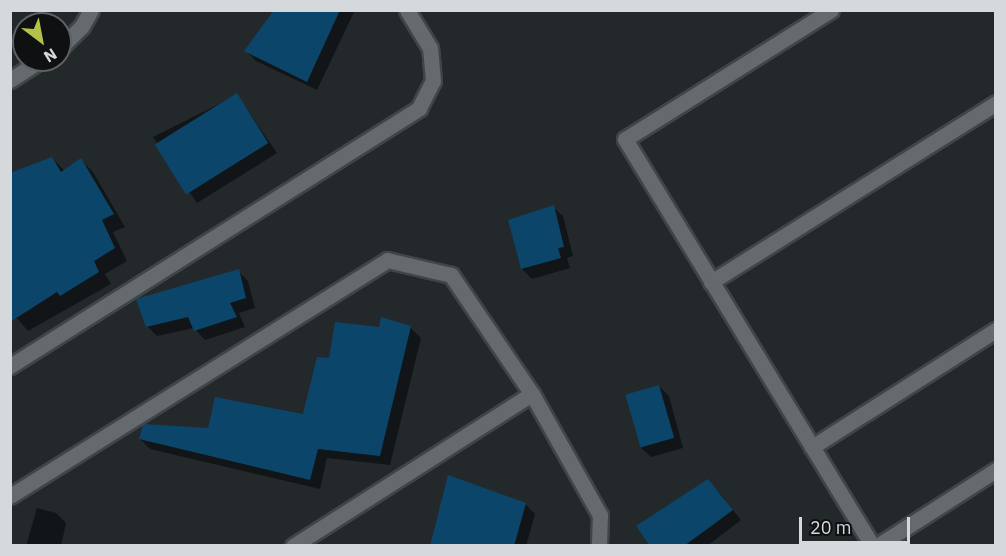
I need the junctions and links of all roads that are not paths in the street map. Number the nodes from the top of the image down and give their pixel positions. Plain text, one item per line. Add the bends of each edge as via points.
1 (91, 10) edge
2 (407, 10) edge
3 (831, 10) edge
4 (72, 36) edge
5 (996, 103) edge
6 (711, 282) junction
7 (996, 330) edge
8 (10, 366) edge
9 (532, 394) junction
10 (812, 447) junction
11 (996, 470) edge
12 (10, 496) edge
13 (293, 546) edge
14 (599, 546) edge
15 (872, 546) edge
16 (877, 546) edge

1 - 4 street
2 - 8 street via 430,48 433,81 419,108
3 - 6 street via 625,139
5 - 6 street
6 - 10 street
7 - 10 street
9 - 12 street via 452,275 387,260
9 - 13 street
9 - 14 street via 600,515
10 - 15 street
11 - 16 street

